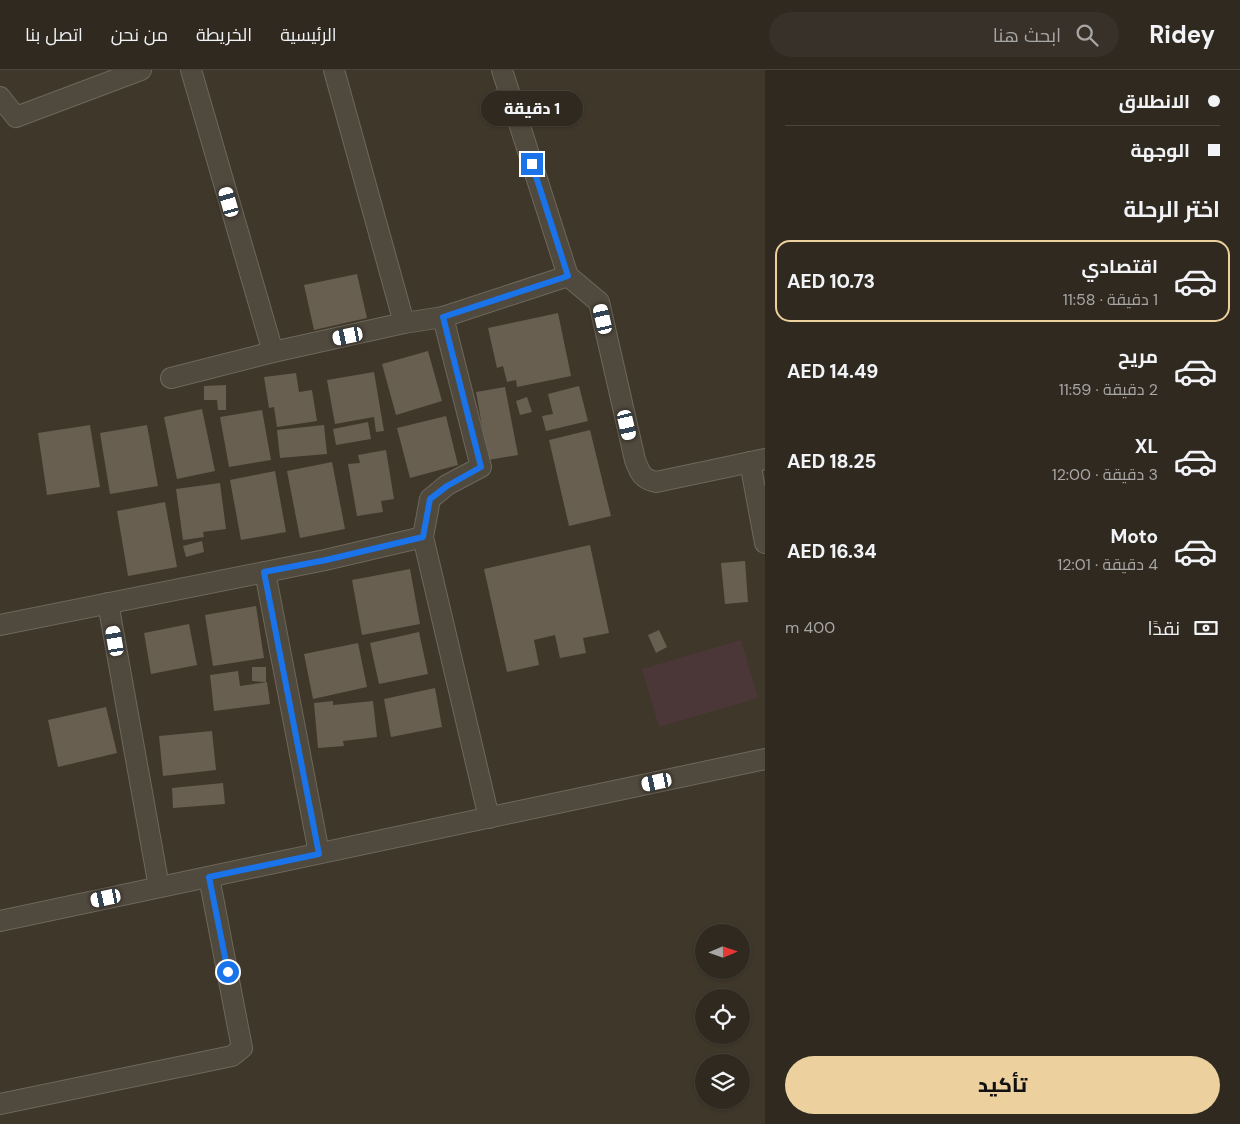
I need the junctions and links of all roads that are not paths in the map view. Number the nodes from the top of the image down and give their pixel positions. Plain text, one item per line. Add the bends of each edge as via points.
1 (141, 70) edge
2 (191, 70) edge
3 (334, 70) edge
4 (502, 70) edge
5 (0, 97) edge
6 (568, 276) junction
7 (443, 317) junction
8 (404, 323) junction
9 (273, 352) junction
10 (171, 378) dead end
11 (758, 461) edge
12 (423, 537) junction
13 (765, 543) edge
14 (264, 572) junction
15 (108, 603) junction
16 (0, 625) edge
17 (765, 759) edge
18 (489, 818) junction
19 (319, 854) junction
20 (209, 877) junction
21 (159, 887) junction
22 (0, 921) edge
23 (0, 1104) edge

1 - 5 street via 16,117
2 - 9 street
3 - 8 street
4 - 6 street
6 - 7 street
6 - 11 street via 599,302 640,474 656,482
7 - 8 street
7 - 12 street via 481,467 430,499
8 - 9 street
9 - 10 street
11 - 13 street
12 - 14 street
12 - 18 street
14 - 15 street
14 - 19 street
15 - 16 street
15 - 21 street
17 - 18 street
18 - 19 street
19 - 20 street
20 - 21 street
20 - 23 street via 242,1048 232,1056
21 - 22 street

